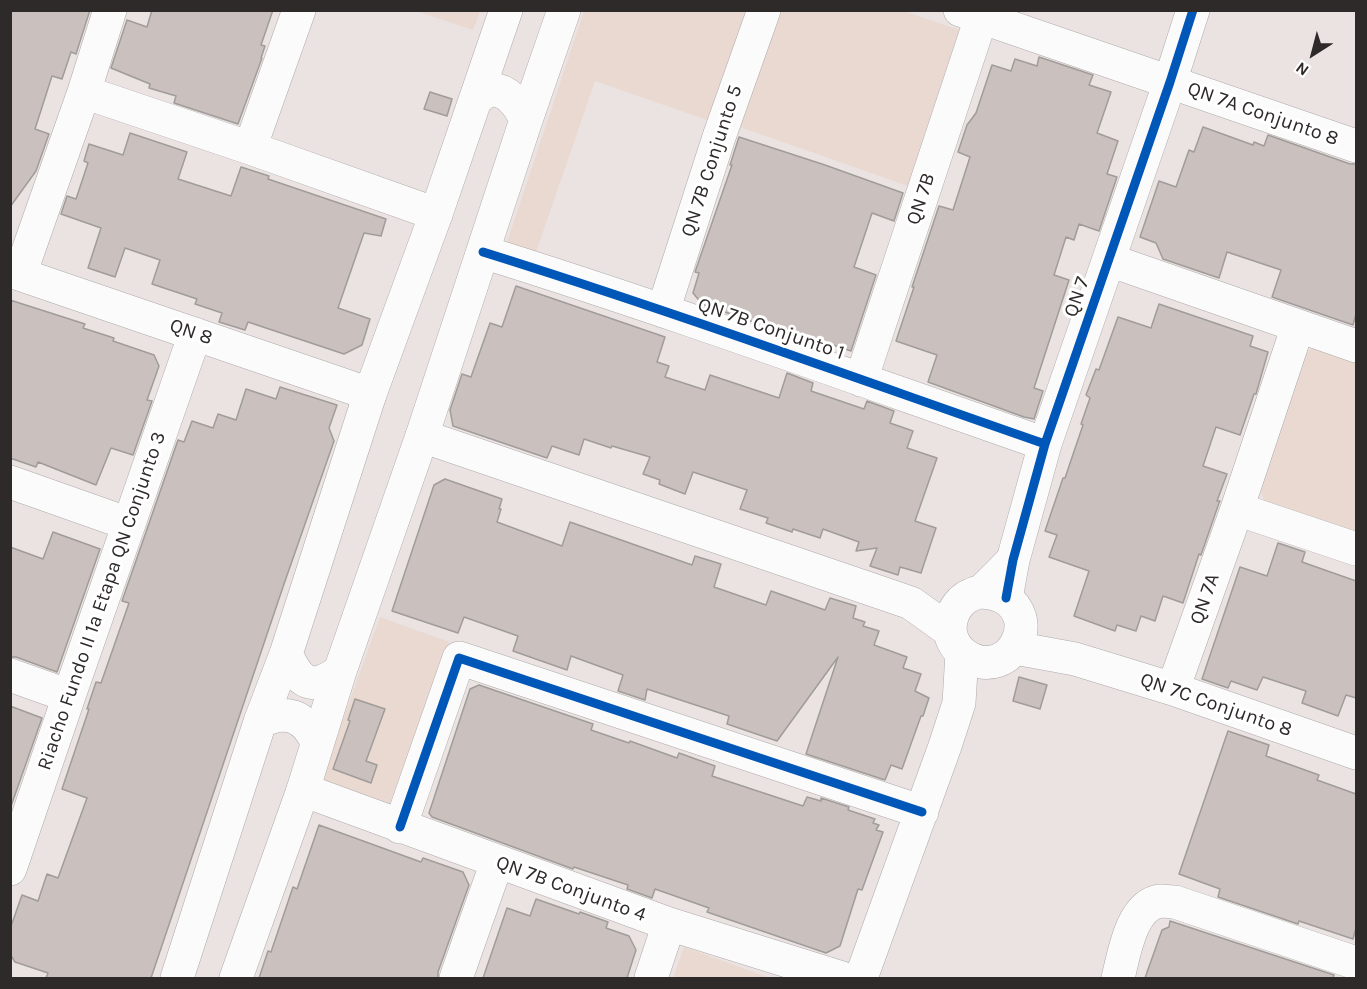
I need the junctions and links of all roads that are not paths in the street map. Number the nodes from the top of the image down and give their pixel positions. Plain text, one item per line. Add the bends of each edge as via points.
1 (110, 10) edge
2 (299, 10) edge
3 (506, 10) edge
4 (564, 10) edge
5 (764, 10) edge
6 (1193, 10) edge
7 (970, 14) edge
8 (1170, 82) junction
9 (84, 92) junction
10 (475, 100) junction
11 (526, 120) junction
12 (1356, 146) edge
13 (250, 148) junction
14 (436, 214) junction
15 (483, 252) junction
16 (1109, 260) junction
17 (15, 273) edge
18 (663, 311) junction
19 (1298, 326) junction
20 (195, 334) junction
21 (1356, 346) edge
22 (861, 380) junction
23 (370, 394) junction
24 (422, 436) junction
25 (1045, 444) junction
26 (10, 482) edge
27 (1236, 509) junction
28 (129, 524) junction
29 (1356, 549) edge
30 (986, 626) junction
31 (286, 654) junction
32 (340, 671) junction
33 (10, 675) edge
34 (1173, 689) junction
35 (69, 696) junction
36 (260, 722) junction
37 (317, 742) junction
38 (1356, 753) edge
39 (303, 790) junction
40 (922, 813) junction
41 (400, 827) junction
42 (497, 862) junction
43 (10, 869) edge
44 (669, 924) junction
45 (1356, 963) edge
46 (177, 978) edge
47 (236, 978) edge
48 (456, 978) edge
49 (651, 978) edge
50 (842, 978) edge
51 (861, 978) edge
52 (1118, 978) edge

1 - 9 street
2 - 13 street
3 - 10 street
4 - 11 street
5 - 18 street, QN 7B Conjunto 5
6 - 8 street, QN 7
7 - 8 street
7 - 22 street, QN 7B
8 - 12 street, QN 7A Conjunto 8
8 - 16 street, QN 7
9 - 13 street
9 - 17 street
10 - 11 street via 486,92 504,93 514,99
10 - 14 street
11 - 15 street
13 - 14 street
14 - 23 street
15 - 18 street, QN 7B Conjunto 1
15 - 24 street
16 - 19 street
16 - 25 street, QN 7
17 - 20 street, QN 8
18 - 22 street, QN 7B Conjunto 1
19 - 21 street
19 - 27 street, QN 7A
20 - 23 street, QN 8
20 - 28 street, Riacho Fundo II 1ª Etapa QN Conjunto 3
22 - 25 street, QN 7B Conjunto 1
23 - 31 street
24 - 30 street, QN 7C Conjunto 8
24 - 32 street
25 - 30 street, QN 7 via 1013,560
26 - 28 street
27 - 29 street
27 - 34 street, QN 7A
28 - 35 street, Riacho Fundo II 1ª Etapa QN Conjunto 3
30 - 34 street, QN 7C Conjunto 8
30 - 40 street
31 - 32 street via 292,667 310,682 320,684
31 - 36 street
32 - 37 street
33 - 35 street
34 - 38 street, QN 7C Conjunto 8
35 - 43 street, Riacho Fundo II 1ª Etapa QN Conjunto 3
36 - 37 street via 283,714 295,718 312,729
36 - 46 street
37 - 39 street
39 - 41 street, QN 7B Conjunto 4
39 - 47 street
40 - 41 street via 459,658
40 - 51 street
41 - 42 street, QN 7B Conjunto 4
42 - 44 street, QN 7B Conjunto 4
42 - 48 street
44 - 49 street
44 - 50 street, QN 7B Conjunto 4
45 - 52 street via 1175,902 1160,901 1146,908 1135,921

